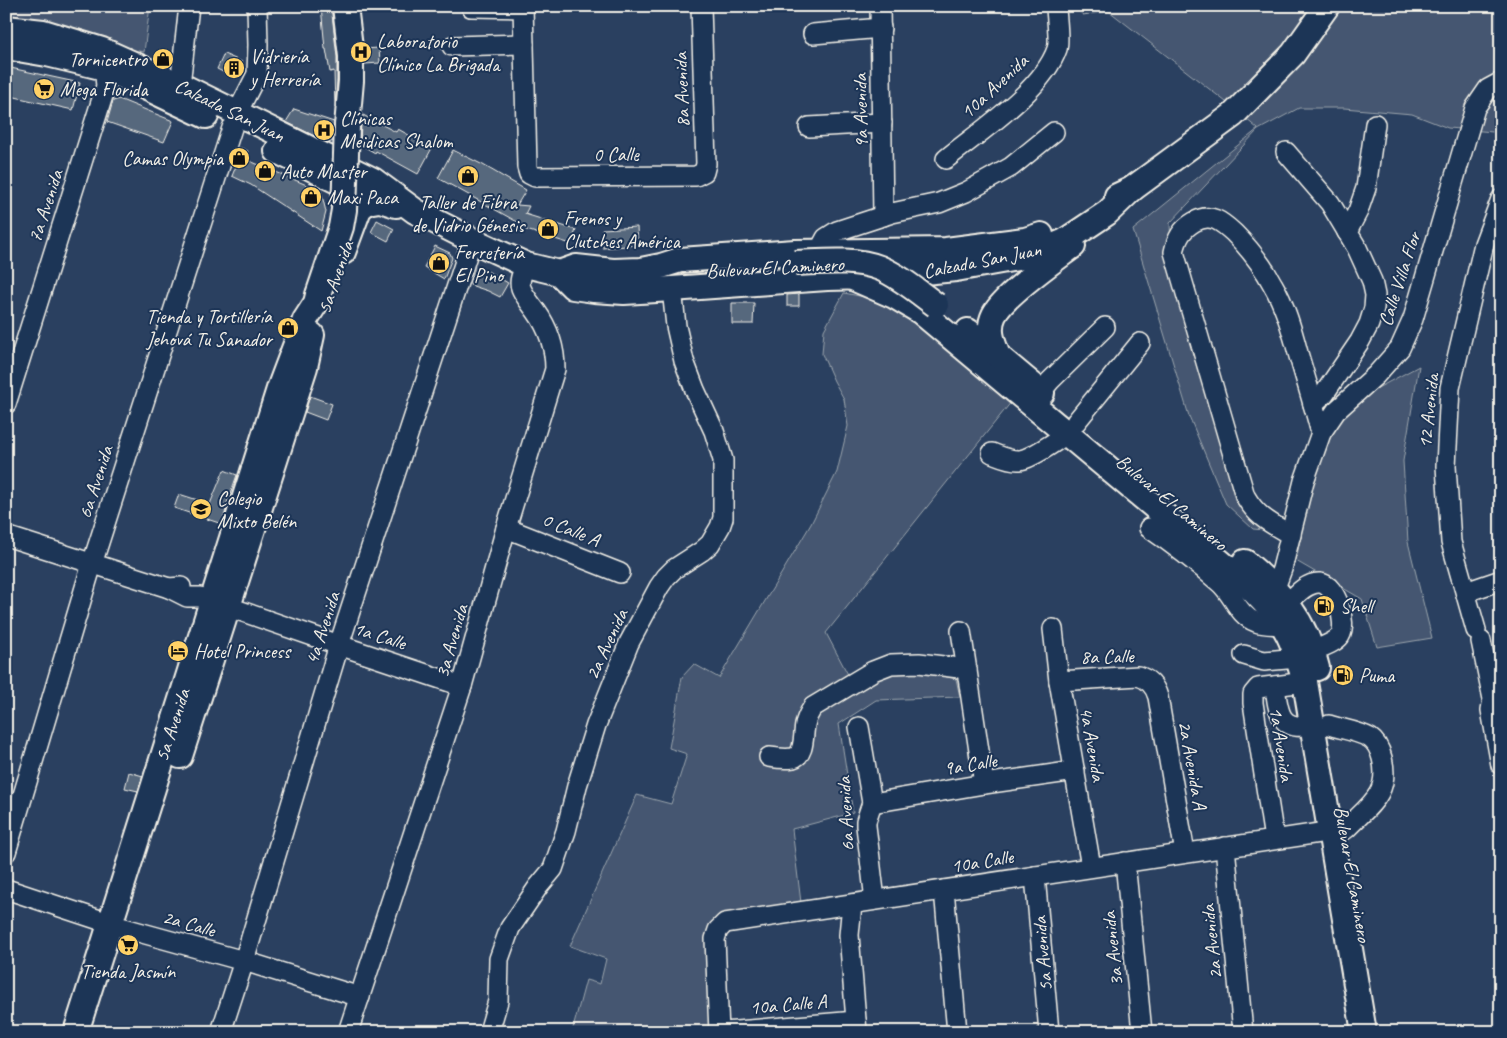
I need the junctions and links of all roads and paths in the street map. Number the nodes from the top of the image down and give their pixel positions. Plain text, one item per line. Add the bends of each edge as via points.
1 (189, 6) edge
2 (256, 6) edge
3 (346, 6) edge
4 (701, 6) edge
5 (880, 6) edge
6 (1056, 6) edge
7 (1327, 6) edge
8 (471, 7) edge
9 (523, 7) edge
10 (6, 28) edge
11 (881, 28) junction
12 (813, 34) dead end
13 (524, 44) junction
14 (452, 46) dead end
15 (6, 47) edge
16 (104, 59) junction
17 (1501, 82) edge
18 (180, 85) junction
19 (235, 121) junction
20 (882, 123) junction
21 (1375, 124) dead end
22 (808, 127) dead end
23 (1054, 132) dead end
24 (1286, 152) dead end
25 (946, 159) dead end
26 (704, 172) joint
27 (335, 180) junction
28 (1132, 189) junction
29 (1501, 199) edge
30 (379, 200) junction
31 (415, 211) junction
32 (883, 216) junction
33 (1347, 232) junction
34 (472, 240) junction
35 (824, 251) junction
36 (526, 265) junction
37 (662, 266) junction
38 (559, 274) junction
39 (822, 278) junction
40 (851, 278) junction
41 (672, 289) junction
42 (1105, 327) dead end
43 (1140, 343) dead end
44 (998, 356) junction
45 (297, 364) junction
46 (1041, 392) junction
47 (6, 404) edge
48 (1313, 404) junction
49 (1071, 428) junction
50 (1321, 433) junction
51 (992, 453) dead end
52 (506, 528) junction
53 (1150, 528) dead end
54 (1291, 534) junction
55 (6, 536) edge
56 (92, 564) junction
57 (620, 573) dead end
58 (1501, 580) edge
59 (1466, 592) junction
60 (213, 602) junction
61 (1277, 605) junction
62 (1053, 629) dead end
63 (961, 631) dead end
64 (340, 645) junction
65 (1306, 654) junction
66 (1244, 655) dead end
67 (967, 669) junction
68 (1059, 681) junction
69 (1305, 682) junction
70 (462, 686) junction
71 (1153, 686) joint
72 (1275, 686) junction
73 (1497, 696) edge
74 (1321, 725) junction
75 (858, 727) dead end
76 (768, 757) dead end
77 (1501, 765) edge
78 (1075, 771) junction
79 (984, 784) junction
80 (872, 803) junction
81 (1338, 830) junction
82 (1271, 835) junction
83 (1225, 847) junction
84 (6, 852) edge
85 (1185, 853) junction
86 (1125, 862) junction
87 (1091, 867) junction
88 (1035, 876) junction
89 (6, 889) edge
90 (944, 890) junction
91 (875, 900) junction
92 (852, 904) junction
93 (1352, 913) junction
94 (117, 925) junction
95 (244, 961) junction
96 (360, 997) junction
97 (857, 1026) edge
98 (76, 1032) edge
99 (92, 1032) edge
100 (221, 1032) edge
101 (348, 1032) edge
102 (489, 1032) edge
103 (719, 1032) edge
104 (724, 1032) edge
105 (957, 1032) edge
106 (1050, 1032) edge
107 (1142, 1032) edge
108 (1243, 1032) edge
109 (1364, 1032) edge
110 (1380, 1032) edge

1 - 18 street
2 - 19 street, 6a Avenida via 257,74
3 - 45 main road, 5a Avenida, bridge via 351,72 344,210 317,299 306,320
4 - 26 street, 8a Avenida
5 - 11 street, 9a Avenida
6 - 25 street, 10a Avenida via 1058,47 1038,79 1003,113
7 - 28 main road via 1293,54 1233,115
8 - 9 street
9 - 13 street
10 - 16 main road, Calzada San Juan via 43,32
11 - 12 street
11 - 20 street, 9a Avenida
13 - 14 street
13 - 26 street, 0 Calle via 529,174 535,177 696,176
15 - 16 main road, Calzada San Juan
16 - 18 main road, Calzada San Juan
16 - 19 main road, Calzada San Juan
16 - 47 street, 7a Avenida via 106,86
17 - 50 street, Calle Villa Flor via 1488,89 1475,108 1413,319 1400,348 1336,411
18 - 19 main road, Calzada San Juan
19 - 27 main road, Calzada San Juan
19 - 31 main road, Calzada San Juan via 373,180
19 - 56 street, 6a Avenida
20 - 22 street
20 - 32 street, 9a Avenida
21 - 33 street via 1366,188
23 - 32 street via 1011,167 966,192 939,203
24 - 33 street via 1330,204
27 - 30 main road, Calzada San Juan
27 - 45 main road, 5a Avenida via 339,189 339,212
28 - 35 main road, Calzada San Juan via 1070,224 1025,240 946,250
28 - 40 main road, Calzada San Juan via 1108,214 1065,241 1029,256 956,269
28 - 44 main road via 1122,209 1013,293 999,308 993,316 991,328
29 - 59 street, 12 Avenida via 1484,244 1450,388 1446,466 1451,542
30 - 31 main road, Calzada San Juan
30 - 45 main road, 5a Avenida via 367,202 359,209
31 - 34 main road, Calzada San Juan
32 - 35 street via 832,234 826,238
33 - 48 street via 1372,282 1374,308 1360,341 1324,394
34 - 36 main road, Calzada San Juan
34 - 64 street, 4a Avenida
35 - 37 main road, Calzada San Juan via 680,260
35 - 39 main road
36 - 38 main road, Calzada San Juan
36 - 52 street, 3a Avenida via 520,280 521,287 550,334 556,369
37 - 38 main road, Calzada San Juan via 613,271 576,267
37 - 44 main road, Bulevar El Caminero, bridge via 680,271 841,262 880,268 936,305
38 - 41 main road, Calzada San Juan via 573,287 594,290
39 - 40 main road, Calzada San Juan
39 - 41 main road, Calzada San Juan
40 - 49 main road, Bulevar El Caminero via 894,296 920,312
41 - 102 street, 2a Avenida via 684,361 723,460 723,518 710,544 674,569 663,582 629,642 596,725 553,869 510,928 499,959 498,1001
42 - 46 street
43 - 49 street
44 - 46 main road, Bulevar El Caminero
45 - 60 main road, 5a Avenida
46 - 49 main road, Bulevar El Caminero
48 - 50 street
48 - 54 street via 1285,311 1260,264 1241,240 1215,219 1205,217 1188,226 1176,242 1174,252 1245,496 1260,517
49 - 51 street via 1053,444 1021,460
49 - 61 main road, Bulevar El Caminero via 1242,580
50 - 54 street, Calle Villa Flor via 1304,481
52 - 57 street, 0 Calle A
52 - 70 street, 3a Avenida
53 - 61 street via 1222,585 1247,617 1257,623
54 - 61 street, Calle Villa Flor
55 - 56 street, 1a Calle
56 - 60 street, 1a Calle via 169,588 190,590
56 - 84 street, 6a Avenida
58 - 59 street
59 - 73 street, 12 Avenida
60 - 64 street, 1a Calle
60 - 94 main road, 5a Avenida
61 - 65 main road, Bulevar El Caminero
61 - 65 street via 1319,582 1332,591 1343,622 1342,634
62 - 68 street, 4a Avenida
63 - 67 street
64 - 70 street, 1a Calle
64 - 95 street, 4a Avenida
65 - 66 street via 1264,661
65 - 69 main road, Bulevar El Caminero
65 - 74 main road, Bulevar El Caminero via 1321,681
67 - 76 street via 905,662 873,671 813,707 807,716 801,749 796,757
67 - 79 street
68 - 71 street, 8a Calle via 1138,676
68 - 78 street, 4a Avenida
69 - 72 street, 1a Avenida
69 - 74 main road, Bulevar El Caminero
70 - 96 street, 3a Avenida
71 - 85 street, 2a Avenida A via 1158,697
72 - 74 street via 1277,705 1287,723 1301,728
72 - 82 street, 1a Avenida via 1258,688 1253,694
73 - 77 street via 1491,710
74 - 81 main road, Bulevar El Caminero
74 - 81 street via 1374,741 1384,768 1384,782 1375,800
75 - 80 street, 6a Avenida
78 - 79 street, 9a Calle
78 - 87 street, 4a Avenida
79 - 80 street, 9a Calle
80 - 91 street, 6a Avenida via 866,826
81 - 82 street
81 - 93 main road, Bulevar El Caminero
82 - 83 street, 10a Calle via 1247,844
83 - 85 street, 10a Calle
83 - 108 street, 2a Avenida
85 - 86 street, 10a Calle
86 - 87 street, 10a Calle
86 - 107 street, 3a Avenida
87 - 88 street, 10a Calle
88 - 90 street, 10a Calle
88 - 106 street, 5a Avenida
89 - 94 street, 2a Calle
90 - 91 street, 10a Calle
90 - 105 street
91 - 92 street, 10a Calle
92 - 97 street via 849,934
92 - 103 street, 10a Calle via 725,923 715,939
93 - 109 main road, Bulevar El Caminero
93 - 110 main road, Bulevar El Caminero
94 - 95 street, 2a Calle
94 - 98 main road, 5a Avenida
94 - 99 main road, 5a Avenida
95 - 96 street, 2a Calle
95 - 100 street, 4a Avenida
96 - 101 street, 3a Avenida
97 - 104 street, 10a Calle A

